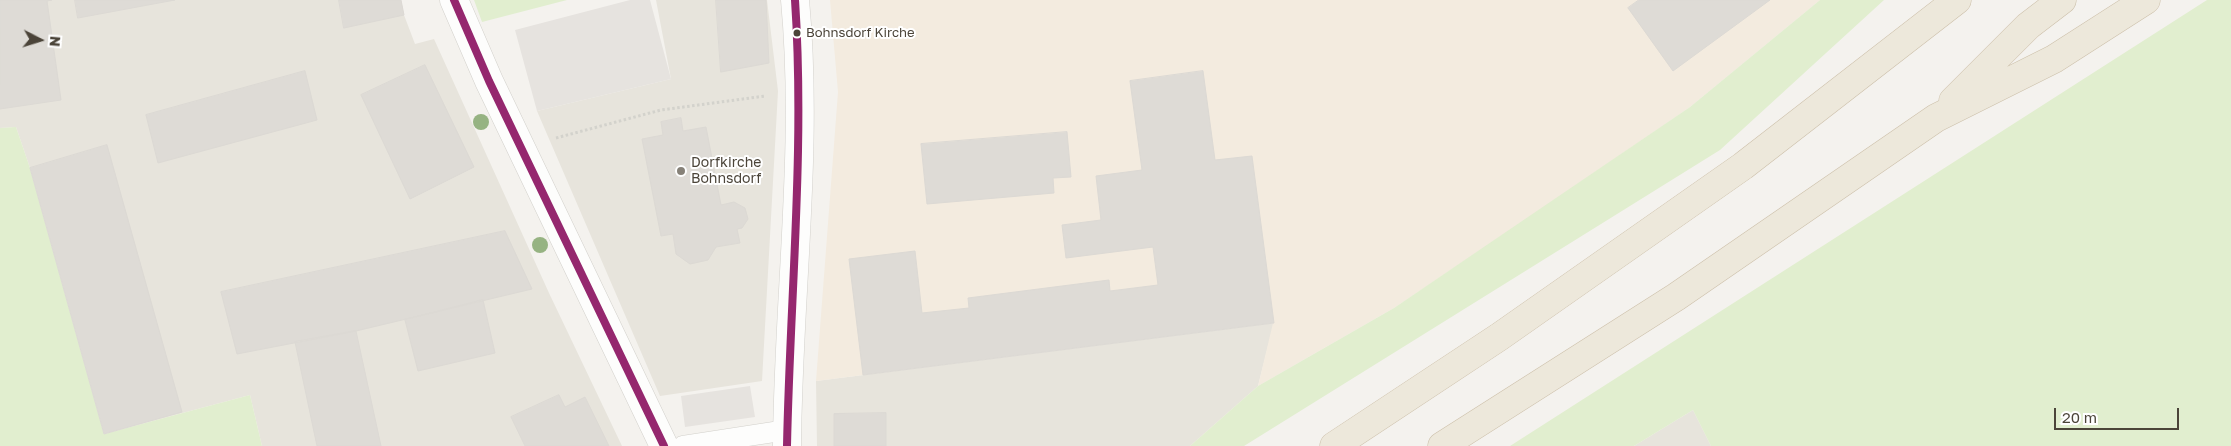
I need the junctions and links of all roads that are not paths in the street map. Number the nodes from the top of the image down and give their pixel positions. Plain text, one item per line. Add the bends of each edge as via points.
1 (454, 0) edge
2 (795, 0) edge
3 (1958, 0) edge
4 (2062, 0) edge
5 (2146, 0) edge
6 (1936, 118) junction
7 (787, 438) edge
8 (664, 446) edge
9 (683, 446) edge
10 (1334, 446) edge
11 (1442, 446) edge

1 - 8 street via 520,148
2 - 7 street via 800,92
3 - 10 highway via 1743,166 1499,337
4 - 6 highway via 2028,26
5 - 6 highway via 2054,59
6 - 11 highway via 1676,297
7 - 9 lane

